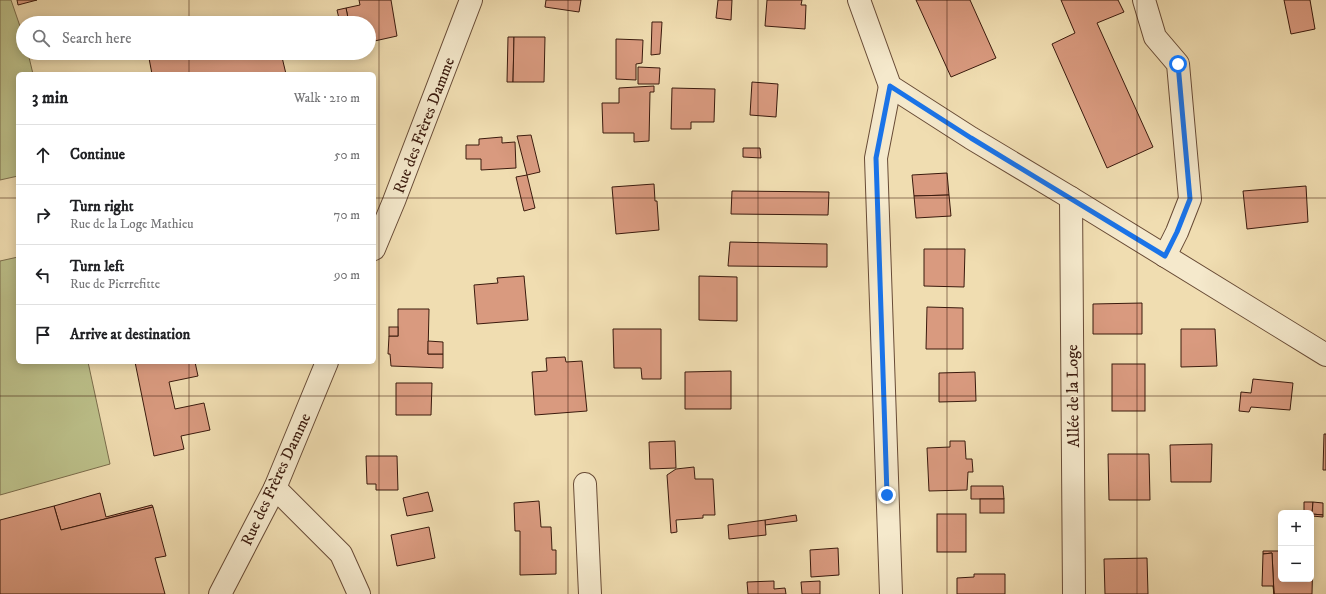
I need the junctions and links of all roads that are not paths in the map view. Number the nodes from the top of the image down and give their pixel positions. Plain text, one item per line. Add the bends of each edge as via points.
1 (471, 0) edge
2 (859, 0) edge
3 (1144, 0) edge
4 (890, 86) junction
5 (1071, 198) junction
6 (376, 244) edge
7 (1165, 256) junction
8 (1326, 355) edge
9 (326, 364) edge
10 (585, 484) dead end
11 (275, 488) junction
12 (220, 594) edge
13 (359, 594) edge
14 (590, 594) edge
15 (891, 594) edge
16 (1074, 594) edge

1 - 6 street, Rue des Frères Damme
2 - 4 street
3 - 7 street via 1155,37 1178,64 1190,199
4 - 5 street
4 - 15 street via 876,158
5 - 7 street
5 - 16 street, Allée de la Loge
7 - 8 street
9 - 11 street, Rue des Frères Damme
10 - 14 street
11 - 12 street, Rue des Frères Damme
11 - 13 street via 340,554

